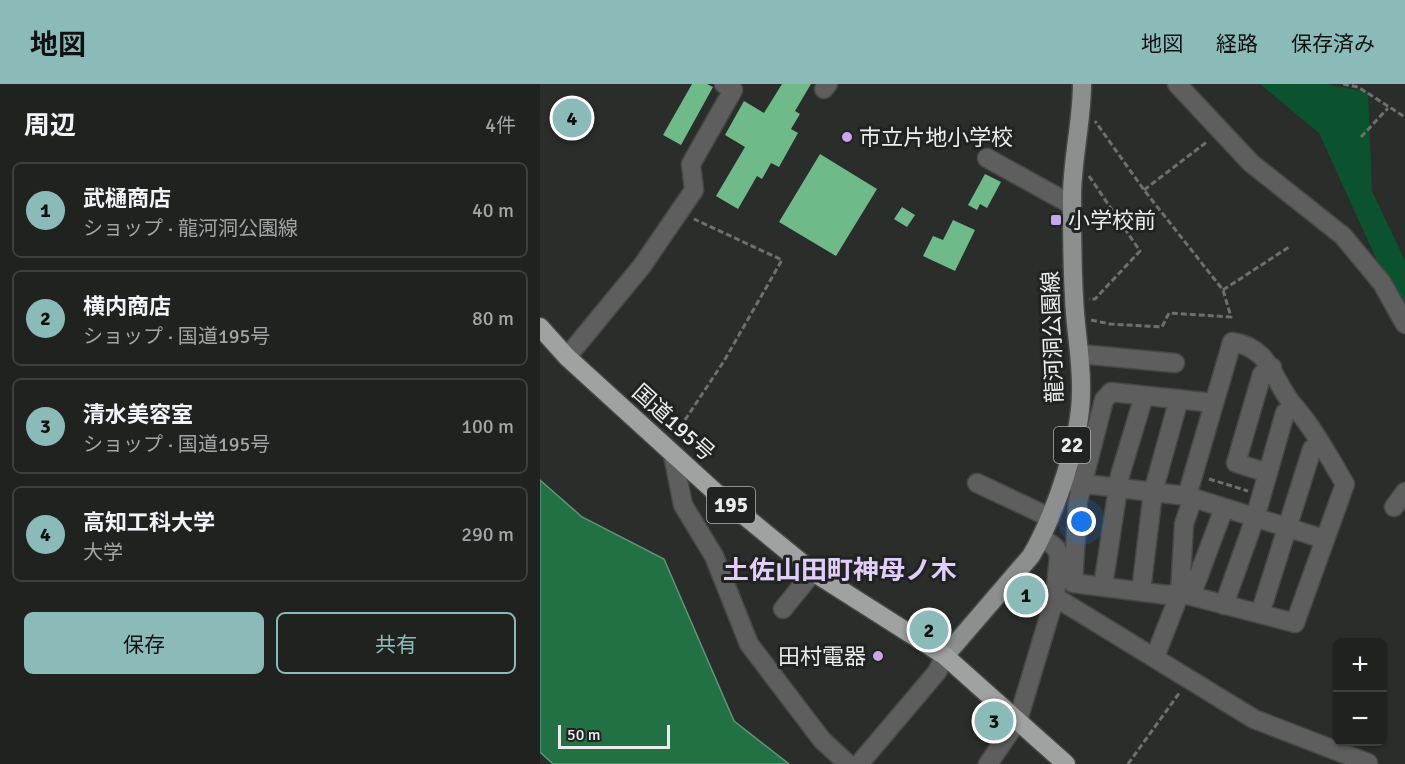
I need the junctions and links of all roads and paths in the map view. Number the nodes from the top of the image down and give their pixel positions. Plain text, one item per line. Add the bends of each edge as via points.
1 (1177, 84) edge
2 (1343, 84) edge
3 (729, 87) edge
4 (1082, 93) edge
5 (1389, 107) junction
6 (1405, 117) edge
7 (1221, 131) junction
8 (1361, 137) dead end
9 (987, 158) dead end
10 (1073, 166) junction
11 (1144, 190) junction
12 (1072, 205) junction
13 (680, 212) junction
14 (1288, 248) dead end
15 (1223, 290) junction
16 (1074, 298) junction
17 (1076, 317) junction
18 (1405, 324) edge
19 (540, 327) edge
20 (1080, 354) junction
21 (567, 357) junction
22 (1175, 364) dead end
23 (1272, 367) junction
24 (1144, 396) junction
25 (1179, 399) junction
26 (1214, 403) junction
27 (1293, 405) junction
28 (1321, 444) junction
29 (669, 452) junction
30 (1268, 473) junction
31 (1194, 474) junction
32 (1062, 481) junction
33 (977, 483) dead end
34 (1081, 483) junction
35 (1119, 488) junction
36 (1153, 492) junction
37 (1405, 492) edge
38 (1262, 494) junction
39 (1190, 497) junction
40 (1394, 507) dead end
41 (1224, 508) junction
42 (1049, 517) junction
43 (1255, 518) junction
44 (1288, 528) junction
45 (1042, 537) junction
46 (1324, 538) junction
47 (813, 572) junction
48 (1103, 586) junction
49 (1141, 591) junction
50 (1185, 594) junction
51 (1055, 597) junction
52 (1224, 604) junction
53 (783, 609) dead end
54 (1260, 614) junction
55 (945, 656) junction
56 (1155, 657) junction
57 (1189, 679) junction
58 (1018, 720) junction
59 (1368, 763) edge
60 (848, 764) edge
61 (859, 764) edge
62 (988, 764) edge
63 (1066, 764) edge
64 (1128, 764) edge

1 - 7 street
2 - 5 path via 1358,87
3 - 13 street via 691,164 694,190
4 - 10 main road, 龍河洞公園線 / 22
4 - 11 path
5 - 6 path
5 - 8 path
7 - 11 path
7 - 18 street via 1251,163 1343,236 1382,283
9 - 12 street
10 - 12 main road, 龍河洞公園線 / 22
10 - 16 path via 1089,175 1140,251 1095,299
11 - 15 path
12 - 16 main road, 龍河洞公園線 / 22
13 - 21 street via 642,266
13 - 29 path via 782,260
14 - 15 path
15 - 17 path via 1231,317 1169,313 1162,327 1110,324
16 - 17 main road, 龍河洞公園線 / 22
17 - 20 main road, 龍河洞公園線 / 22
19 - 21 highway, 国道195号 / 195
20 - 22 street
20 - 32 main road, 龍河洞公園線 / 22 via 1082,394 1078,423
21 - 29 highway, 国道195号 / 195
23 - 26 street via 1248,344 1232,342
23 - 27 street
23 - 30 street via 1262,374 1236,463
24 - 25 street
24 - 34 street via 1111,392 1104,400
24 - 35 street
25 - 26 street
25 - 36 street
26 - 31 street
27 - 28 street via 1304,414
27 - 30 street via 1285,413
28 - 44 street via 1312,449
28 - 46 street via 1345,484
29 - 47 highway, 国道195号 / 195
29 - 60 street via 683,505 714,556 748,644 822,740
30 - 38 street
31 - 38 path
31 - 39 street
32 - 34 street
32 - 42 main road, 龍河洞公園線 / 22
33 - 42 street
34 - 35 street
34 - 48 street via 1073,584
35 - 36 street
35 - 48 street
36 - 39 street
36 - 49 street
37 - 40 street
38 - 43 street
39 - 41 street
39 - 50 street via 1184,524
41 - 43 street
41 - 50 street
42 - 45 main road, 龍河洞公園線 / 22
43 - 44 street
43 - 52 street
44 - 46 street
44 - 54 street
45 - 51 street via 1056,548 1059,556
45 - 55 main road, 龍河洞公園線 / 22 via 1031,556
46 - 54 street via 1295,623
47 - 53 street
47 - 55 highway, 国道195号 / 195
48 - 49 street
49 - 50 street
50 - 52 street
50 - 56 street
51 - 56 street
51 - 58 street
52 - 54 street
55 - 58 highway, 国道195号 / 195
55 - 61 street via 937,672
56 - 57 street
57 - 59 street via 1254,719
57 - 64 path
58 - 62 street
58 - 63 highway, 国道195号 / 195

